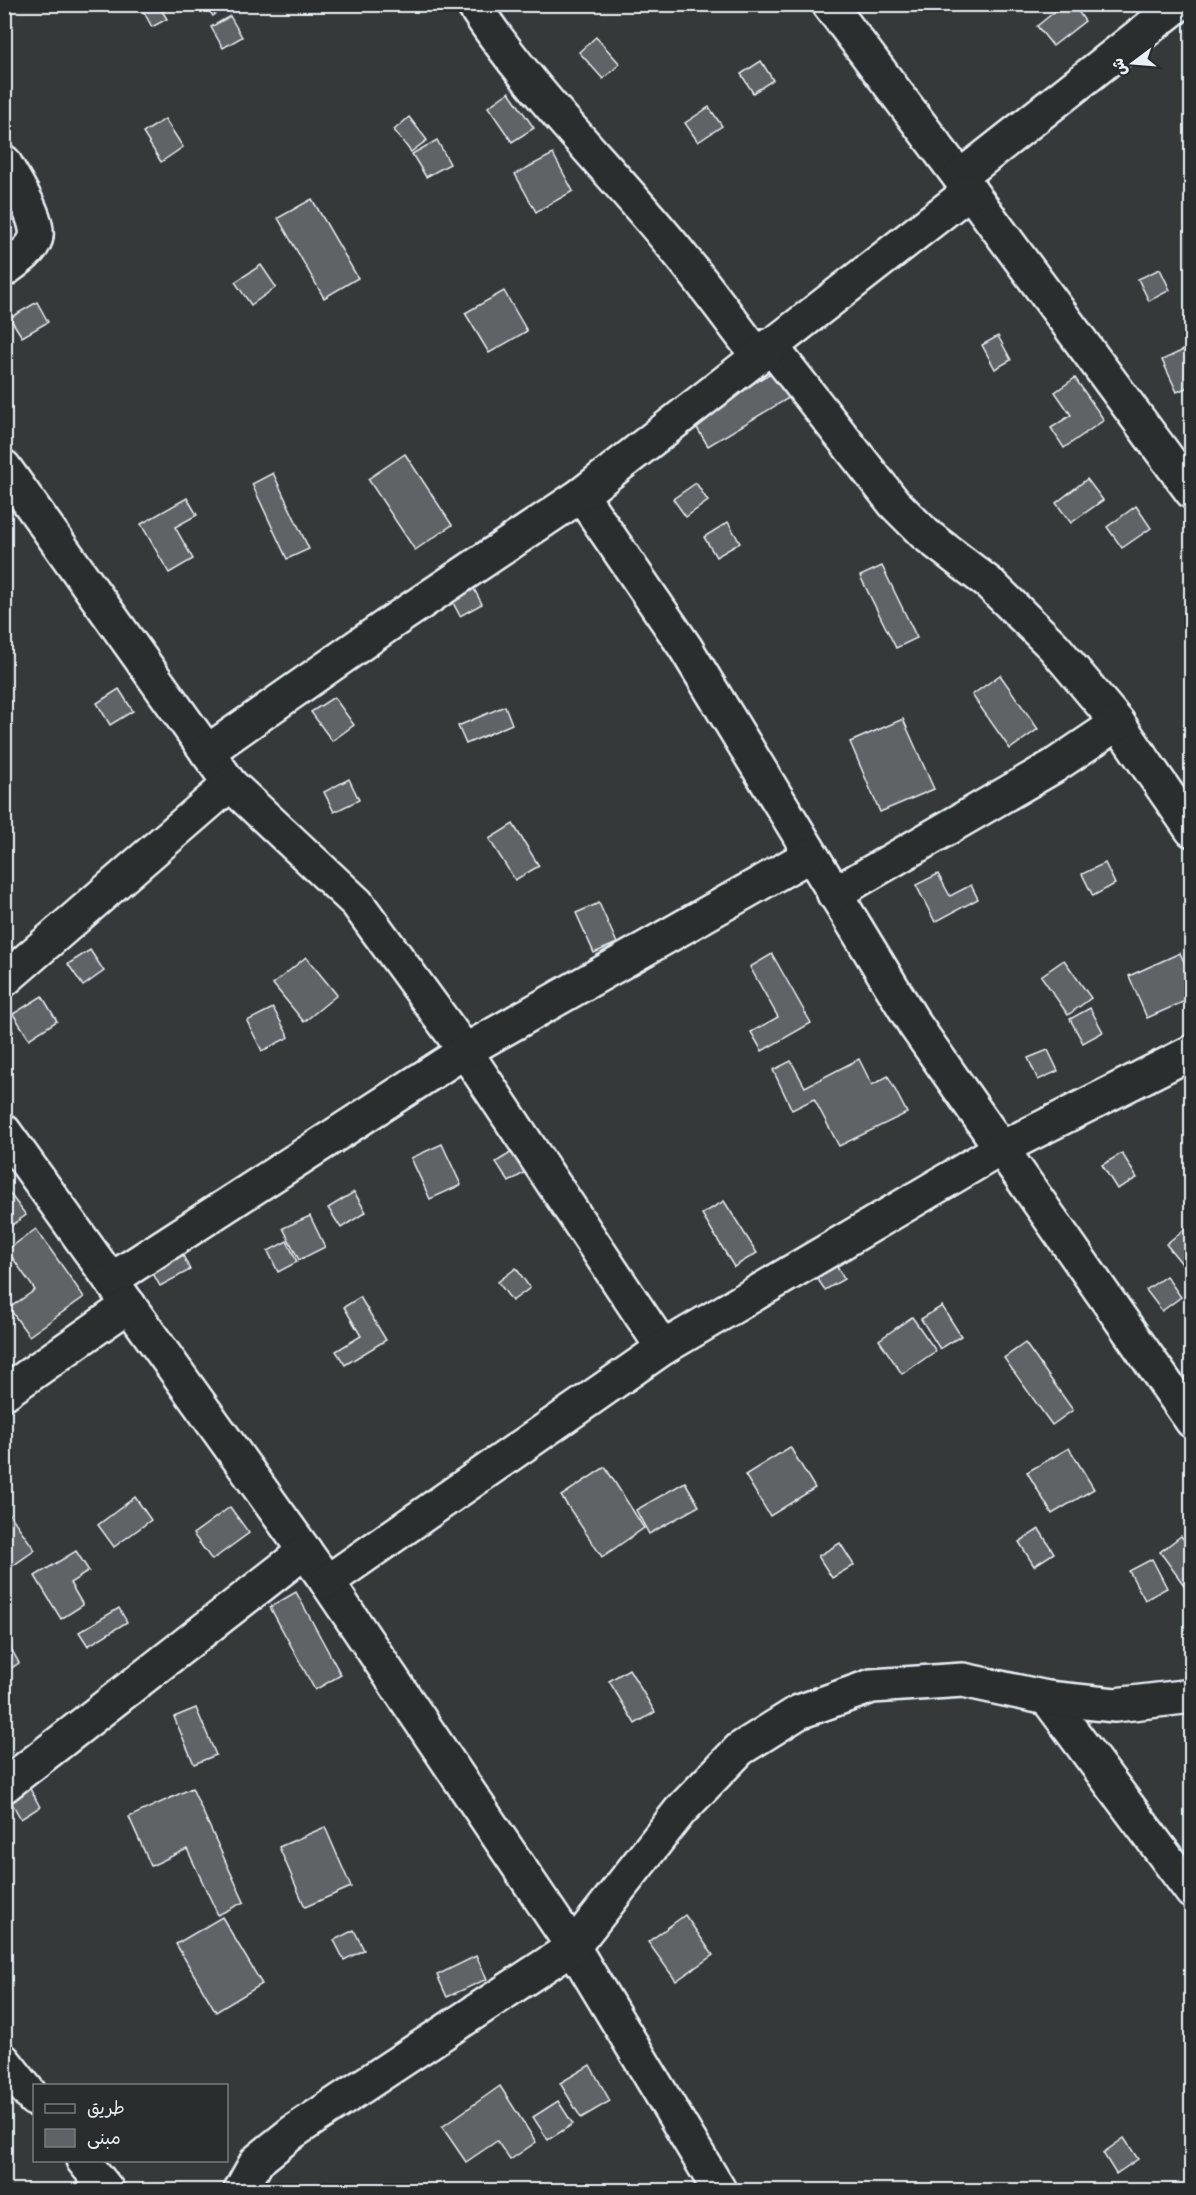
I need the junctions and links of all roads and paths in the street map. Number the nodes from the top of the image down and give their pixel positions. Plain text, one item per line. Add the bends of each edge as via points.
1 (473, 4) edge
2 (829, 4) edge
3 (1179, 4) edge
4 (4, 162) edge
5 (965, 184) junction
6 (4, 270) edge
7 (763, 350) junction
8 (4, 467) edge
9 (1191, 492) edge
10 (581, 495) junction
11 (1118, 723) junction
12 (207, 752) junction
13 (230, 784) junction
14 (1191, 830) edge
15 (810, 855) junction
16 (834, 894) junction
17 (4, 980) edge
18 (465, 1051) junction
19 (1191, 1052) edge
20 (4, 1131) edge
21 (1000, 1149) junction
22 (120, 1293) junction
23 (663, 1348) junction
24 (4, 1393) edge
25 (1191, 1421) edge
26 (305, 1551) junction
27 (327, 1582) junction
28 (1191, 1696) edge
29 (1047, 1698) junction
30 (4, 1786) edge
31 (1191, 1892) edge
32 (573, 1947) junction
33 (4, 2061) edge
34 (33, 2098) edge
35 (85, 2162) edge
36 (107, 2190) edge
37 (241, 2190) edge
38 (719, 2190) edge

1 - 7 street via 580,140
2 - 5 street
3 - 5 street
4 - 6 street via 38,226 36,240
5 - 7 street
5 - 9 street
7 - 10 street
7 - 11 street via 894,503 1022,615
8 - 12 street
10 - 12 street
10 - 15 street via 685,648
11 - 14 street
11 - 16 street via 1054,766
12 - 13 street
13 - 17 street
13 - 18 street via 357,903
15 - 16 street
15 - 18 street
16 - 21 street via 915,1025
18 - 22 street
18 - 23 street
19 - 21 street
20 - 22 street
21 - 23 street
21 - 25 street
22 - 24 street
22 - 26 street
23 - 27 street
26 - 27 street
26 - 30 street
27 - 32 street
28 - 29 street via 1115,1706
29 - 31 street
29 - 32 street via 963,1680 872,1686 799,1712 740,1749 680,1811
32 - 37 street via 293,2132 257,2161
32 - 38 street
33 - 34 street
35 - 36 street

